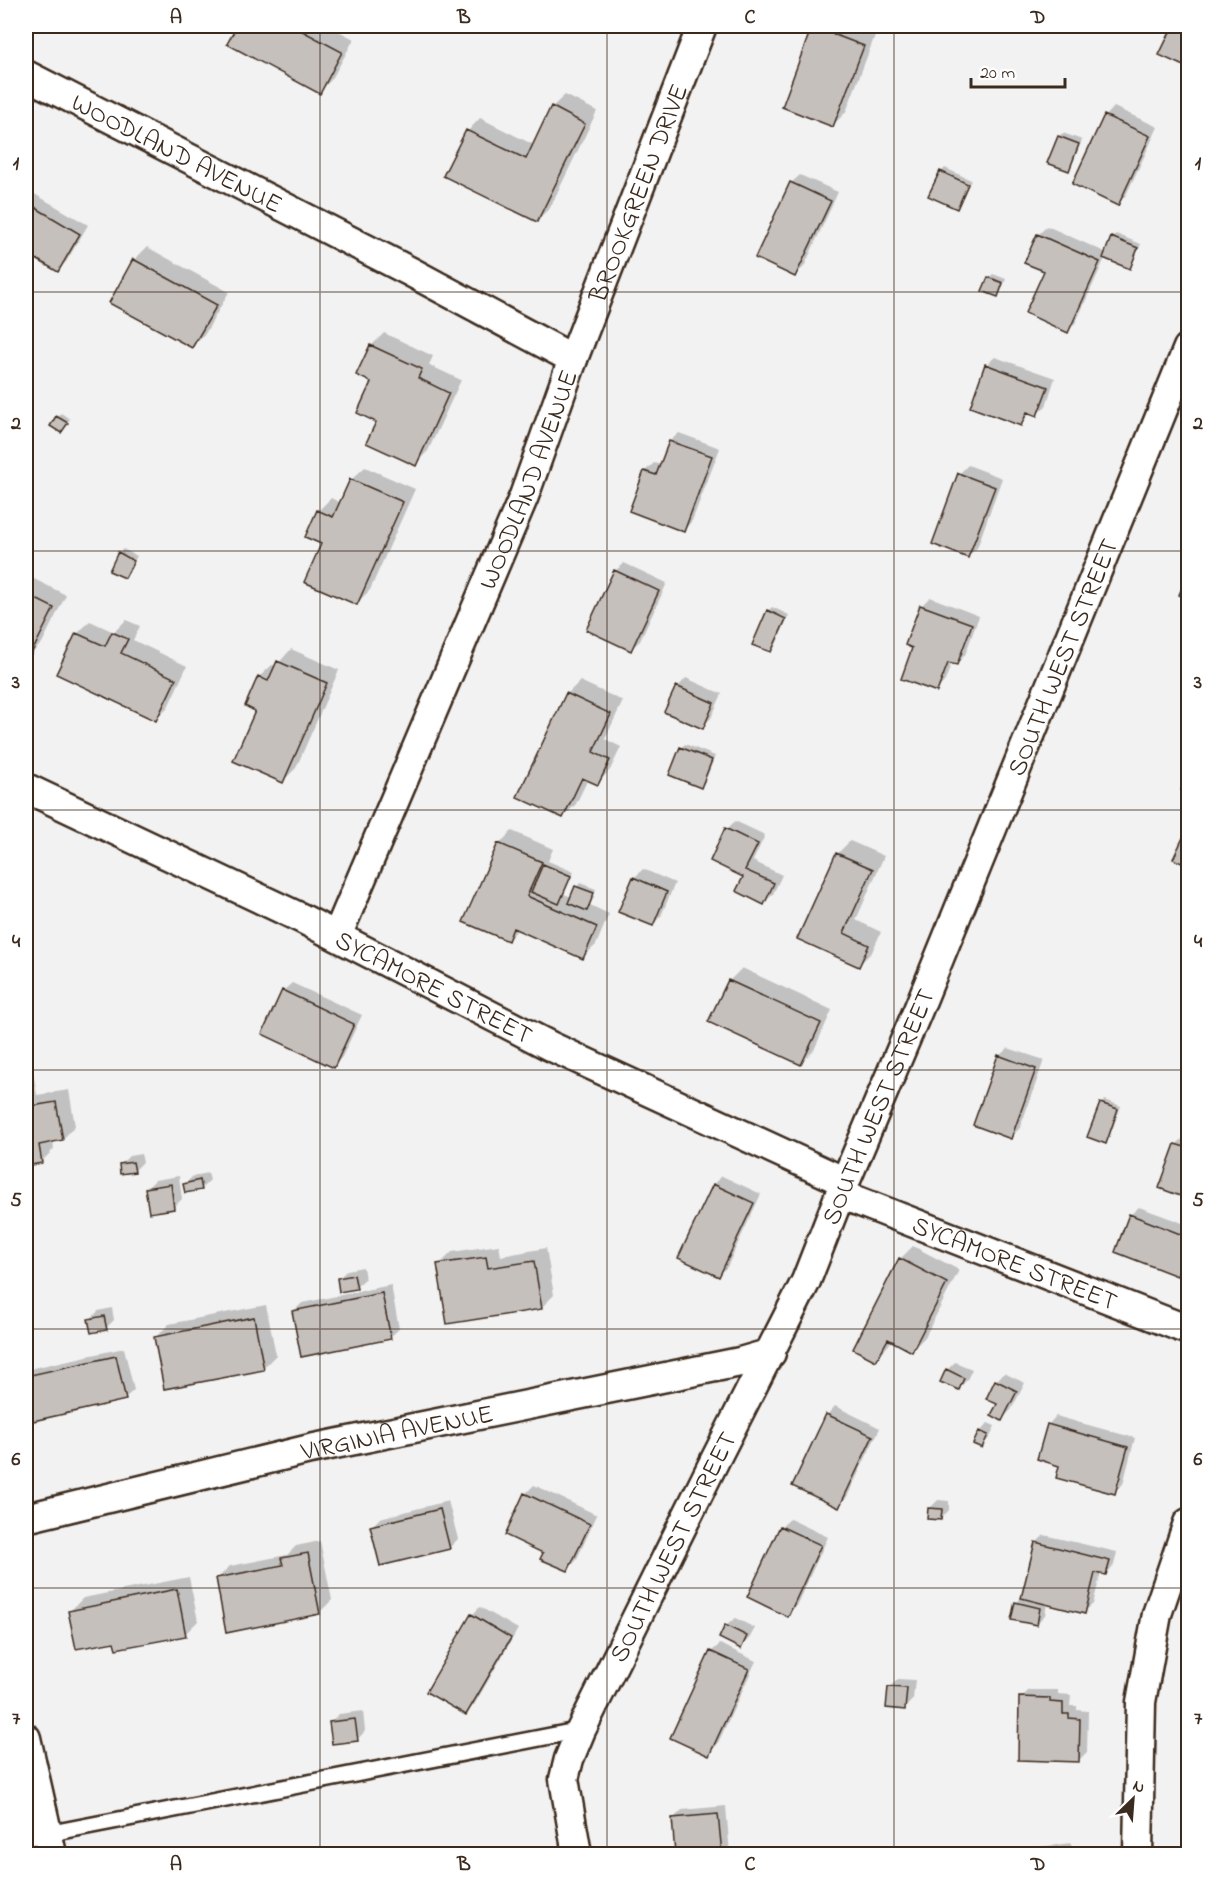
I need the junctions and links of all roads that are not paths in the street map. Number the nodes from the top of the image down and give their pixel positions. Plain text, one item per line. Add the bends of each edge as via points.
1 (702, 26) edge
2 (26, 75) edge
3 (1188, 348) edge
4 (573, 359) junction
5 (26, 788) edge
6 (337, 936) junction
7 (842, 1188) junction
8 (1188, 1330) edge
9 (771, 1353) junction
10 (26, 1518) edge
11 (1188, 1523) edge
12 (581, 1730) junction
13 (26, 1738) edge
14 (42, 1842) edge
15 (577, 1854) edge
16 (1138, 1854) edge

1 - 4 street, BROOKGREEN DRIVE
2 - 4 street, WOODLAND AVENUE
3 - 7 street, SOUTH WEST STREET
4 - 6 street, WOODLAND AVENUE via 524,496
5 - 6 street, SYCAMORE STREET
6 - 7 street, SYCAMORE STREET via 550,1046
7 - 8 street, SYCAMORE STREET
7 - 9 street, SOUTH WEST STREET via 806,1281
9 - 10 street, VIRGINIA AVENUE via 310,1449
9 - 12 street, SOUTH WEST STREET
11 - 16 street via 1157,1614 1141,1702
12 - 14 lane
12 - 15 street, SOUTH WEST STREET via 564,1779
13 - 14 street

